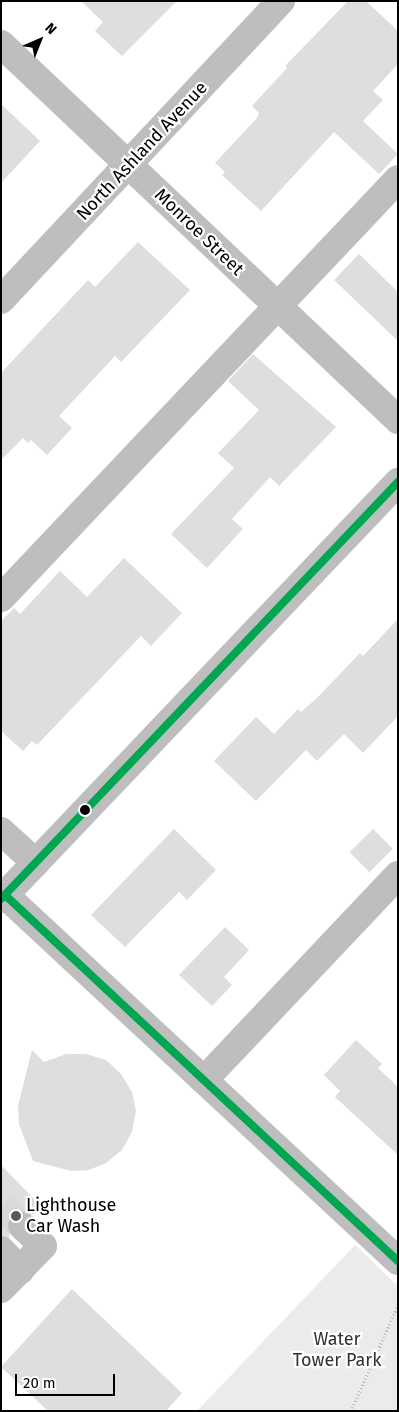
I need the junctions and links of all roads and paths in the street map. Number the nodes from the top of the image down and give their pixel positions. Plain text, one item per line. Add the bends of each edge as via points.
1 (281, 1) edge
2 (1, 44) edge
3 (129, 166) junction
4 (398, 179) edge
5 (1, 300) edge
6 (276, 306) junction
7 (398, 420) edge
8 (398, 482) edge
9 (1, 598) edge
10 (1, 831) edge
11 (36, 863) junction
12 (398, 875) edge
13 (3, 897) edge
14 (204, 1080) junction
15 (22, 1226) tunnel mouth
16 (1, 1250) edge
17 (398, 1261) edge
18 (6, 1283) edge
19 (398, 1305) edge
20 (351, 1411) edge

1 - 3 street, North Ashland Avenue
2 - 3 street, Monroe Street
3 - 5 street, North Ashland Avenue
3 - 6 street, Monroe Street
4 - 6 street
6 - 7 street, Monroe Street
6 - 9 street
8 - 11 street
10 - 11 street
11 - 13 street
12 - 14 street
13 - 14 street
14 - 17 street
15 - 18 street via 43,1246
16 - 18 street
19 - 20 path

